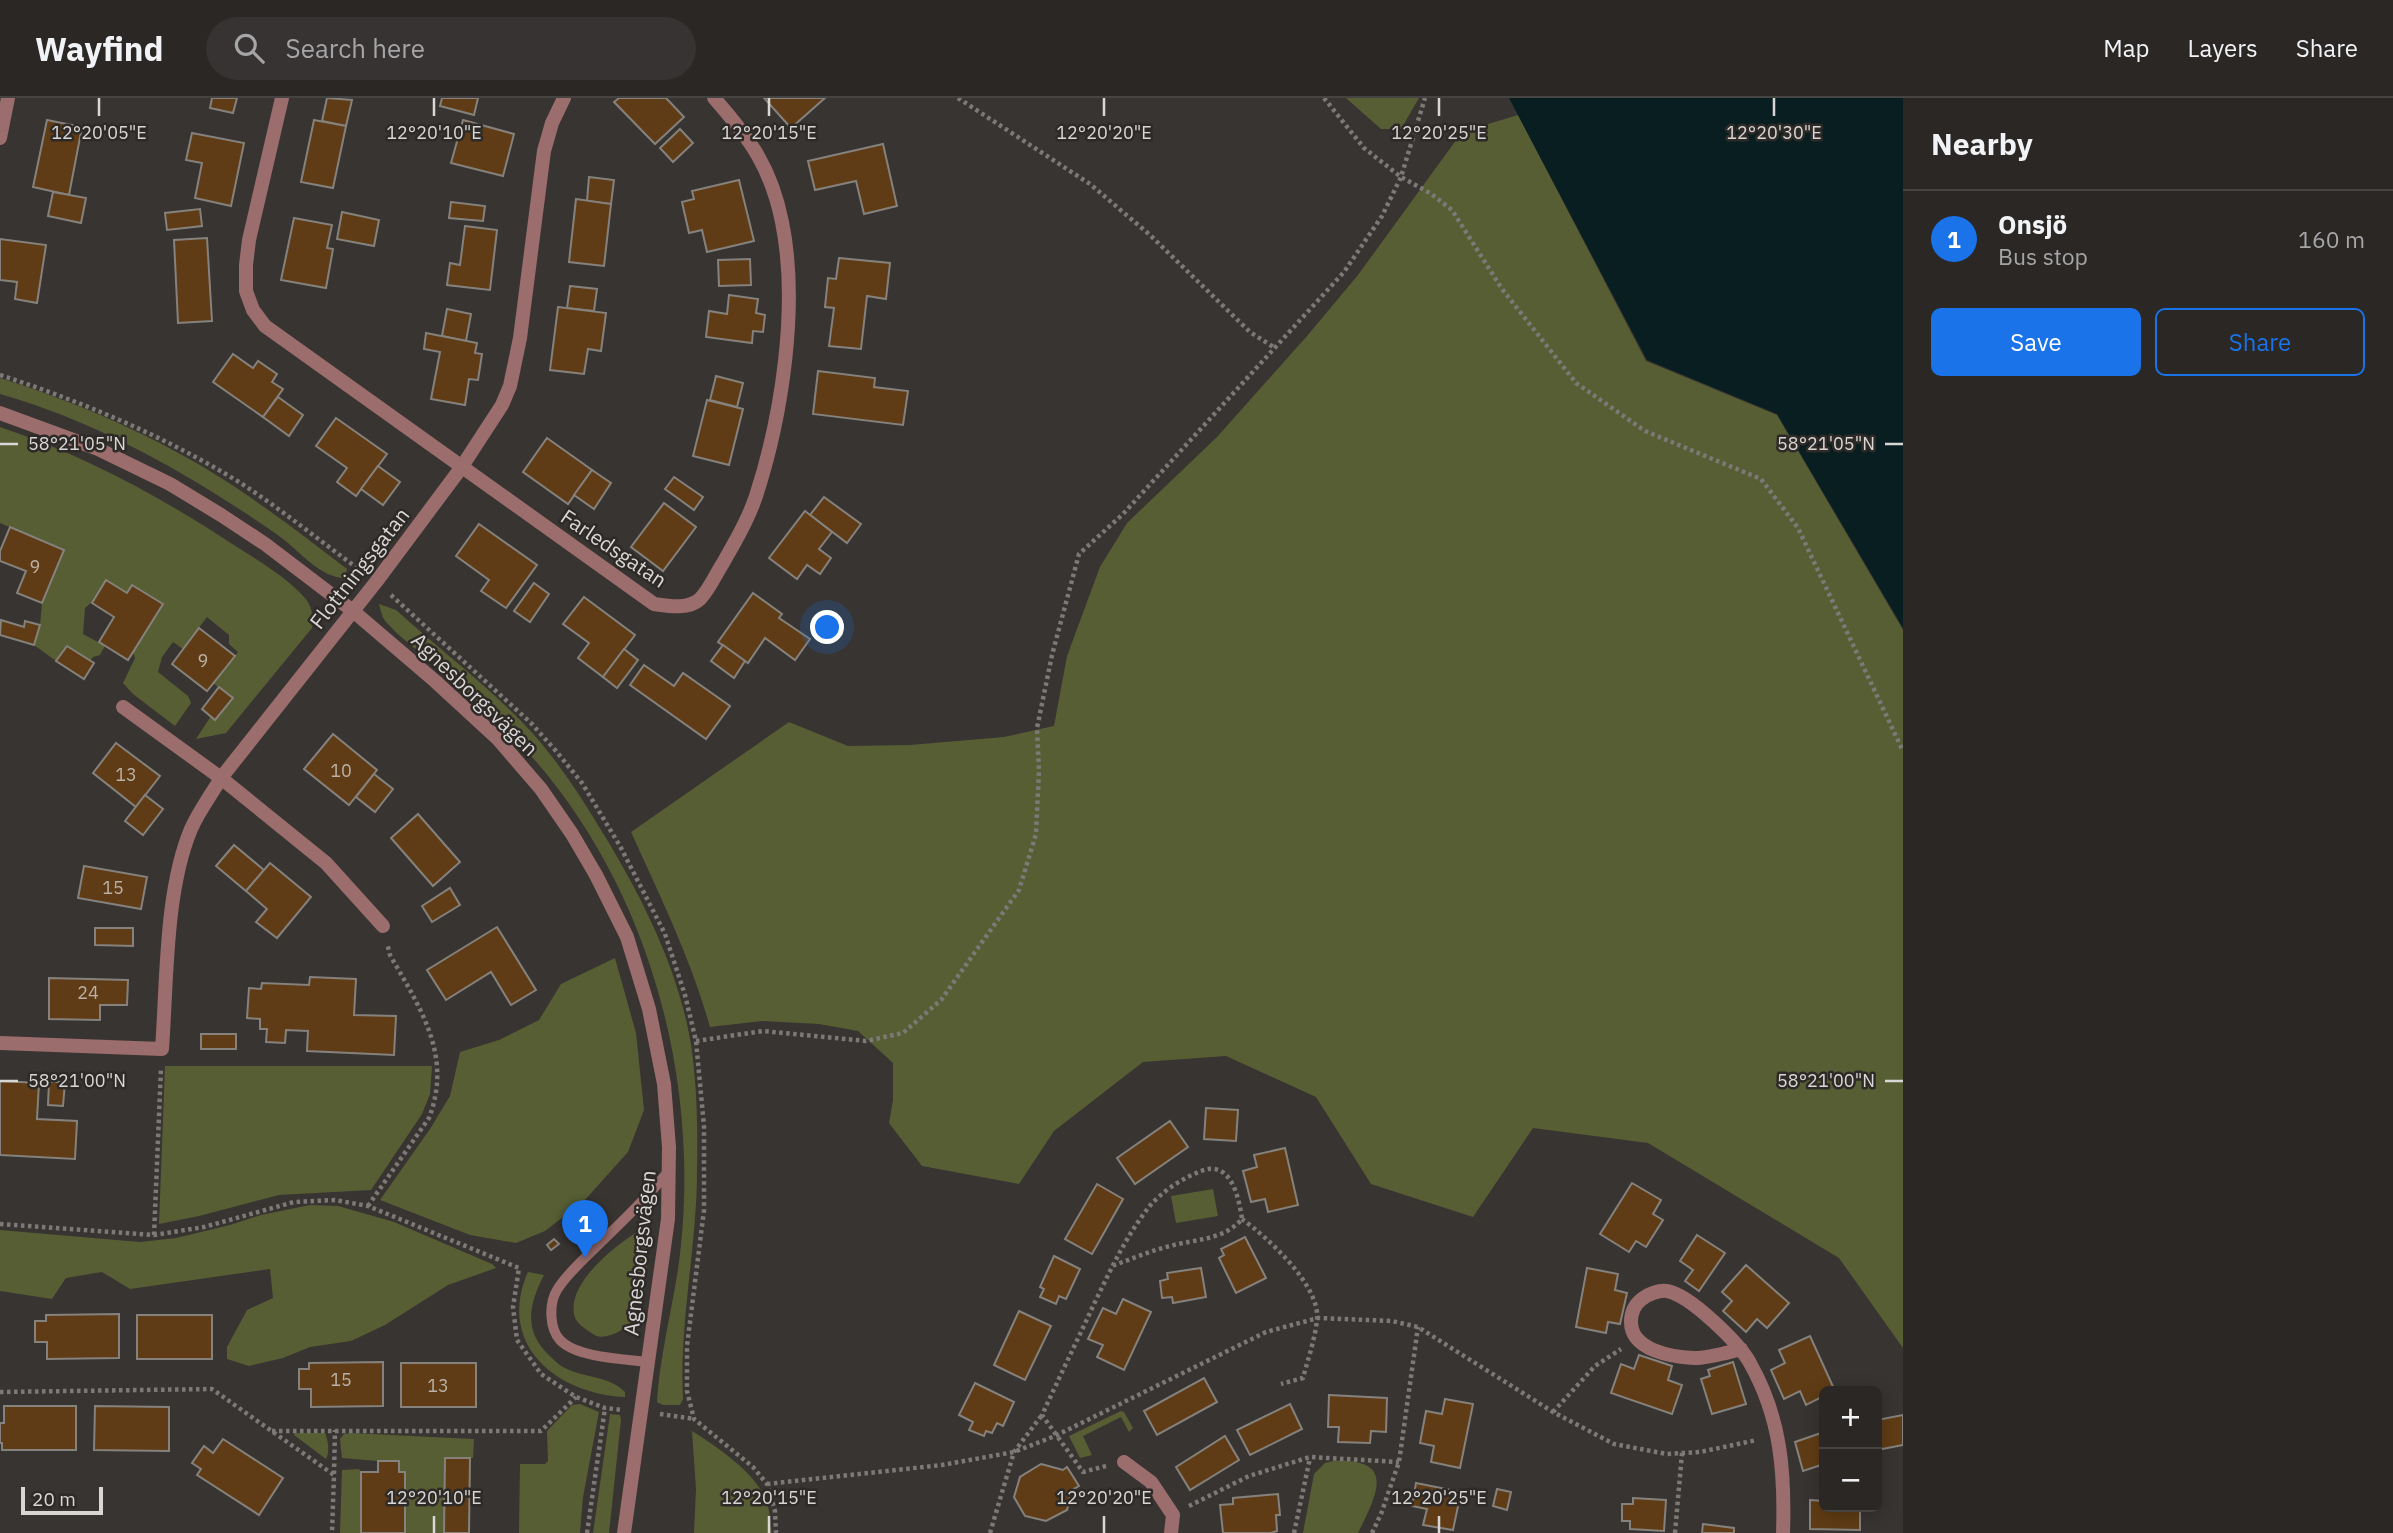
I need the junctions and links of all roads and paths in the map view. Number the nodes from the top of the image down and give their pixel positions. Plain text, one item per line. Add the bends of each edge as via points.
1 (8, 98) edge
2 (282, 98) edge
3 (564, 98) edge
4 (713, 98) edge
5 (958, 98) edge
6 (1324, 98) edge
7 (1425, 98) edge
8 (0, 138) edge
9 (1401, 177) junction
10 (1275, 348) junction
11 (0, 375) edge
12 (0, 413) edge
13 (461, 468) junction
14 (376, 582) junction
15 (353, 611) junction
16 (123, 707) dead end
17 (1903, 751) edge
18 (221, 778) junction
19 (383, 926) joint
20 (696, 1041) junction
21 (0, 1043) edge
22 (162, 1049) junction
23 (670, 1169) junction
24 (368, 1206) junction
25 (1242, 1219) junction
26 (0, 1224) edge
27 (154, 1235) junction
28 (1112, 1266) junction
29 (1318, 1318) junction
30 (1418, 1327) junction
31 (1637, 1340) junction
32 (1741, 1349) junction
33 (648, 1362) junction
34 (1281, 1384) dead end
35 (0, 1392) edge
36 (576, 1397) junction
37 (605, 1408) junction
38 (640, 1411) junction
39 (1553, 1412) junction
40 (1042, 1415) junction
41 (694, 1419) junction
42 (335, 1430) junction
43 (271, 1431) junction
44 (1777, 1435) junction
45 (1055, 1436) junction
46 (1014, 1452) junction
47 (1682, 1453) junction
48 (1310, 1457) junction
49 (1124, 1462) joint
50 (1399, 1462) junction
51 (334, 1475) junction
52 (767, 1484) junction
53 (1172, 1515) junction
54 (332, 1533) edge
55 (587, 1533) edge
56 (624, 1533) edge
57 (776, 1533) edge
58 (990, 1533) edge
59 (1171, 1533) edge
60 (1294, 1533) edge
61 (1372, 1533) edge
62 (1675, 1533) edge
63 (1783, 1533) edge

1 - 8 street
2 - 13 street, Farledsgatan via 247,257 246,291 253,310 265,327
3 - 13 street, Flottningsgatan via 544,151 510,386
4 - 13 street, Farledsgatan via 745,134 765,169 788,254 789,292 781,387 755,498 737,539 699,600 679,607 654,604
5 - 10 path via 1090,184 1250,331
6 - 9 path via 1364,148
7 - 9 path
9 - 10 path via 1362,248
9 - 17 path via 1452,209 1502,289 1576,383 1644,431 1761,479 1798,528
10 - 20 path via 1123,514 1079,554 1037,728 1036,834 1019,890 941,1000 903,1033 866,1041 763,1031
11 - 14 path via 107,414 166,442 240,483
12 - 15 street, Agnesborgsvägen via 98,449 170,484 254,537
13 - 14 street, Flottningsgatan
14 - 15 street, Flottningsgatan
14 - 20 path via 531,723 582,783 665,934
15 - 18 street, Flottningsgatan
15 - 23 street, Agnesborgsvägen via 497,738 541,789 596,875 626,937 649,1009 664,1084
16 - 18 street
18 - 19 street via 326,863
18 - 22 street, Flottningsgatan via 191,829 176,880
19 - 24 path via 390,956 432,1035 437,1083 429,1118
20 - 41 path via 704,1126 704,1210 687,1346 687,1391
21 - 22 street
22 - 27 path
23 - 33 street, Agnesborgsvägen via 668,1219
23 - 33 lane via 570,1274 550,1307 561,1340 578,1350
24 - 27 path via 335,1199 293,1202 204,1227
24 - 36 path via 519,1268 513,1307 517,1340 541,1374
25 - 28 path via 1232,1230 1208,1239 1172,1245
25 - 28 path via 1226,1174 1205,1169 1150,1205
25 - 29 path via 1308,1287
26 - 27 path
28 - 40 path
29 - 30 path via 1392,1321
29 - 34 path via 1303,1377
29 - 45 path via 1266,1332
30 - 39 path
30 - 50 path
31 - 32 street via 1659,1352 1695,1358
31 - 32 street via 1631,1324 1635,1305 1653,1293 1667,1291 1701,1311
31 - 39 path via 1595,1366
32 - 44 street via 1756,1375
33 - 38 street, Agnesborgsvägen
35 - 43 path via 212,1390
36 - 37 path
36 - 42 path via 541,1431
37 - 38 path
37 - 55 path
38 - 41 path
38 - 56 street, Agnesborgsvägen
39 - 47 path via 1614,1444
40 - 45 path
40 - 46 path
41 - 52 path
42 - 43 path
42 - 51 path
43 - 51 path
44 - 47 path
44 - 63 street via 1785,1486
45 - 46 path
45 - 49 path via 1083,1472
46 - 52 path via 942,1465
46 - 58 path
47 - 62 path
48 - 50 path
48 - 53 path via 1249,1476
48 - 60 path
49 - 53 street via 1151,1482
50 - 61 path
51 - 54 path
52 - 57 path
53 - 59 street

